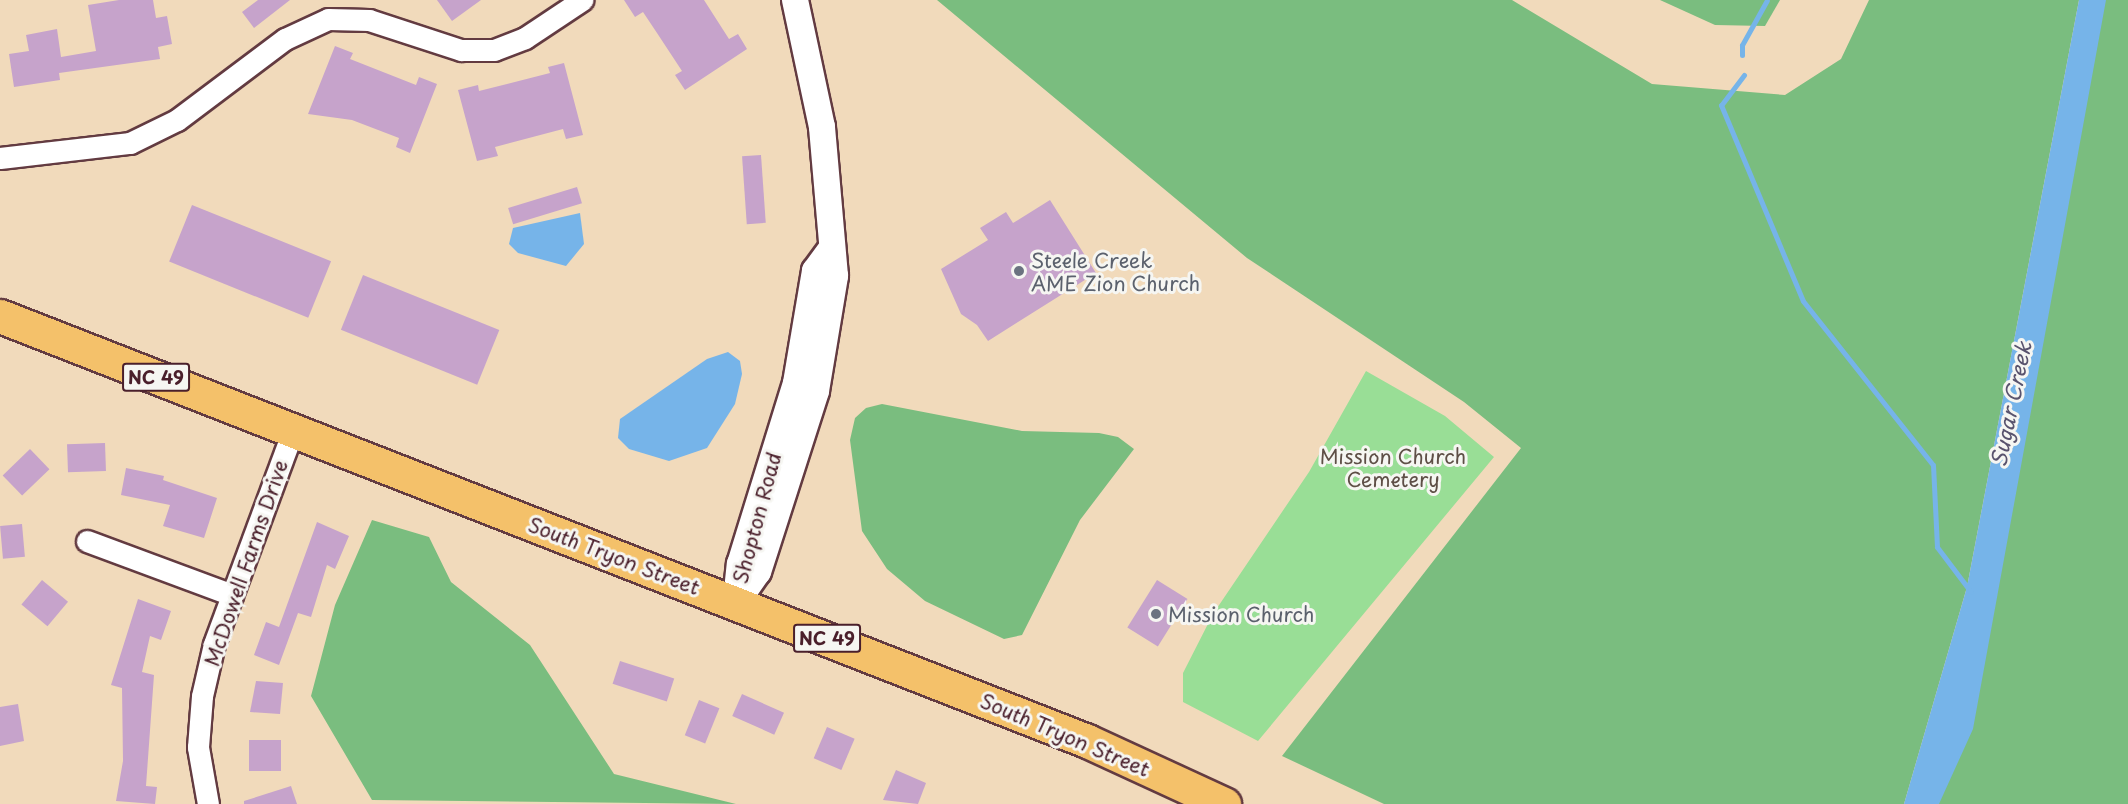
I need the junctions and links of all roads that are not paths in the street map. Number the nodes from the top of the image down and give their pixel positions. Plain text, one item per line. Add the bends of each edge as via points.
1 (582, 0) edge
2 (795, 0) edge
3 (0, 158) edge
4 (0, 316) edge
5 (293, 430) junction
6 (87, 541) dead end
7 (232, 595) junction
8 (736, 603) junction
9 (208, 804) edge
10 (1224, 804) edge

1 - 3 street via 525,39 494,50 461,50 369,20 328,19 285,39 177,120 130,143
2 - 8 street, Shopton Road via 822,128 829,252 835,276 816,392 758,572
4 - 5 main road, South Tryon Street / NC 49
5 - 7 street, McDowell Farms Drive
5 - 8 main road, South Tryon Street / NC 49
6 - 7 street
7 - 9 street, McDowell Farms Drive via 214,644 199,713 200,764
8 - 10 main road, South Tryon Street / NC 49 via 1087,741

